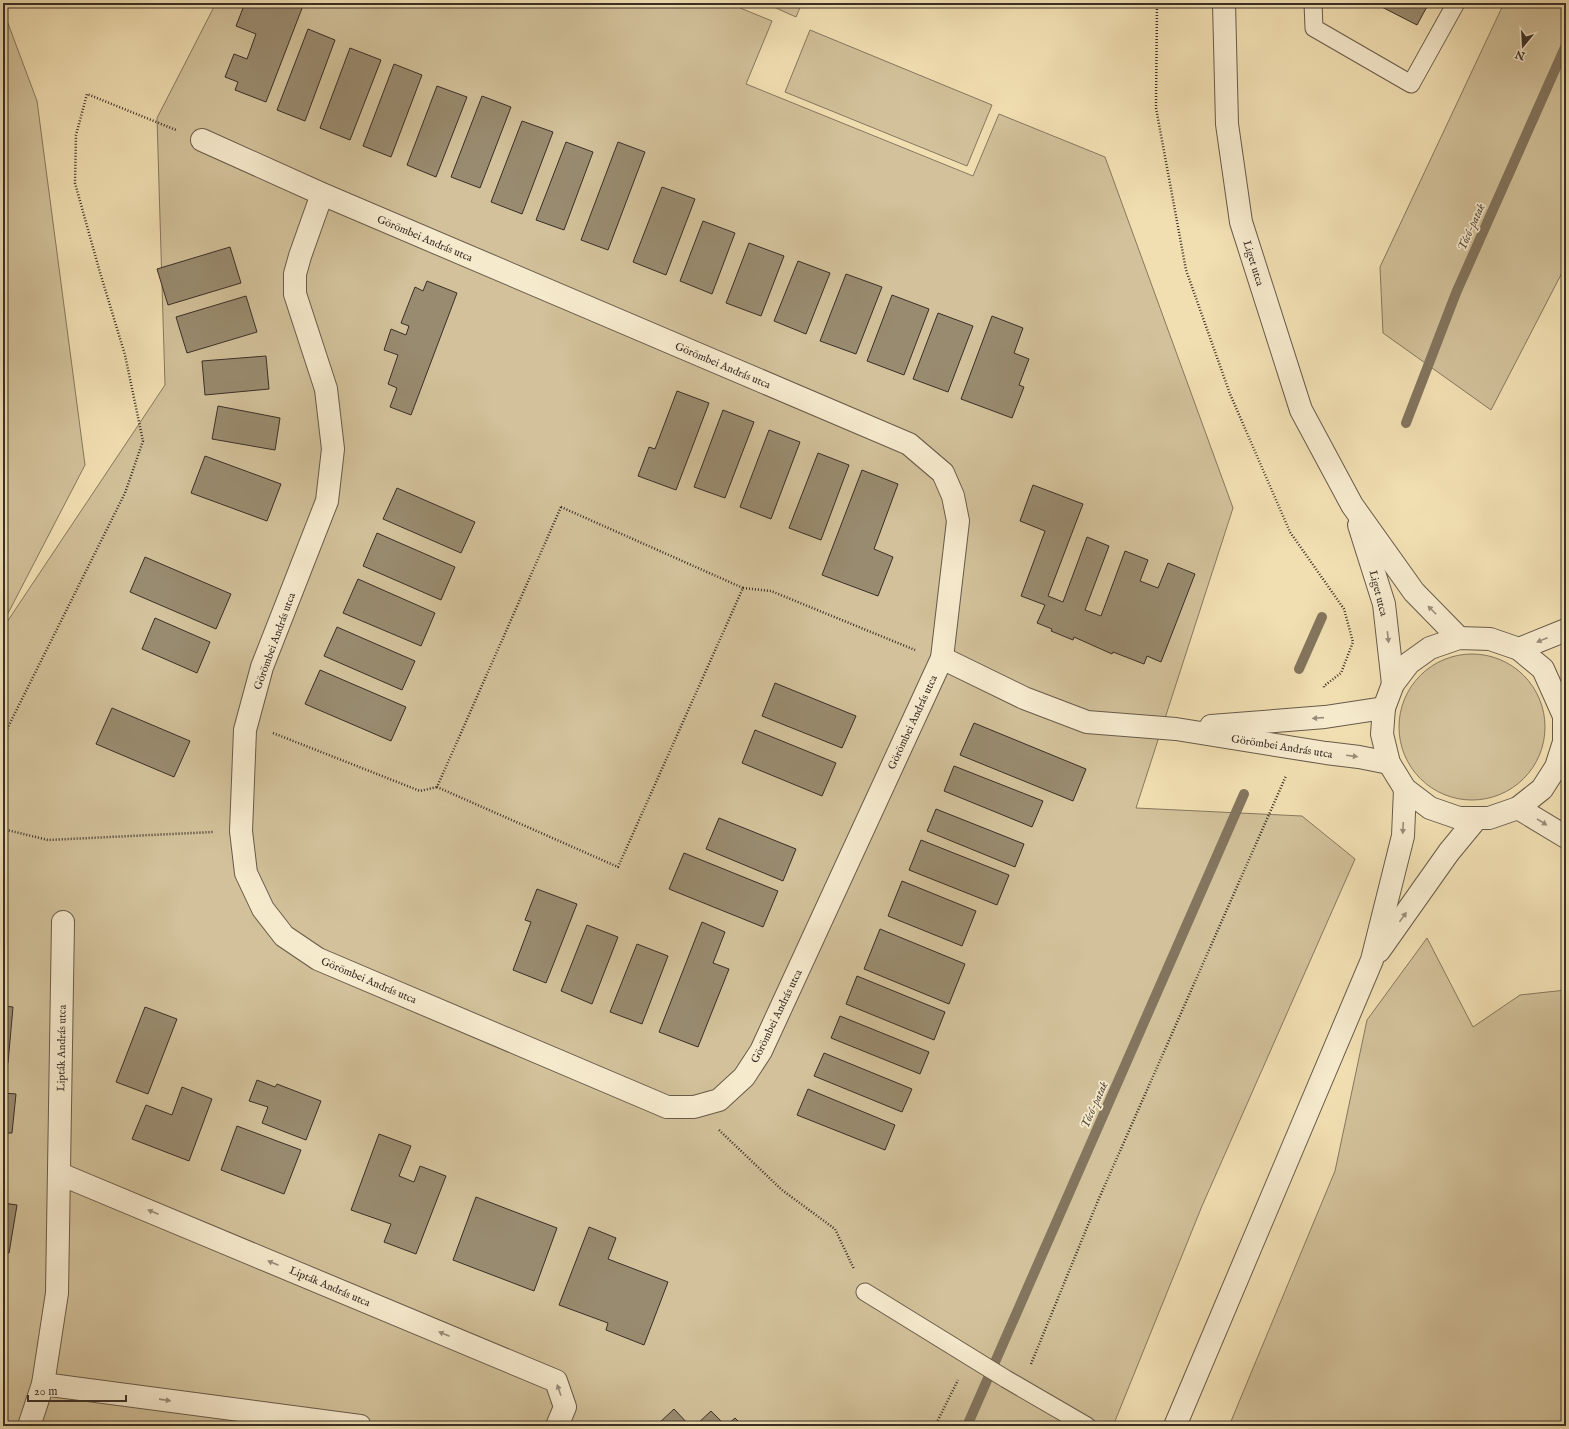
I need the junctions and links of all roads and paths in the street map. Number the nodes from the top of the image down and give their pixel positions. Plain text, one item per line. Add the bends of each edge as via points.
1 (1157, 3) edge
2 (1224, 3) edge
3 (1313, 3) edge
4 (1456, 3) edge
5 (202, 140) joint
6 (322, 194) junction
7 (1352, 505) junction
8 (743, 588) junction
9 (1566, 630) edge
10 (1459, 638) junction
11 (1519, 649) junction
12 (942, 658) junction
13 (1393, 684) junction
14 (1324, 686) dead end
15 (1384, 708) junction
16 (1565, 713) edge
17 (247, 723) junction
18 (1176, 729) junction
19 (3, 737) edge
20 (1565, 745) edge
21 (1389, 764) junction
22 (1286, 775) dead end
23 (437, 787) junction
24 (1405, 790) junction
25 (1518, 808) junction
26 (1477, 818) junction
27 (3, 829) edge
28 (241, 831) junction
29 (1566, 837) edge
30 (63, 922) dead end
31 (1372, 960) junction
32 (694, 1107) junction
33 (60, 1174) junction
34 (865, 1292) joint
35 (970, 1357) junction
36 (43, 1384) junction
37 (1021, 1387) junction
38 (29, 1426) edge
39 (360, 1426) edge
40 (557, 1426) edge
41 (935, 1426) edge
42 (1088, 1426) edge
43 (1175, 1426) edge

1 - 14 path via 1156,108 1186,270 1230,394 1290,532 1344,609 1353,642 1341,673
2 - 7 street, Liget utca via 1227,124 1241,222 1301,410
3 - 4 lane via 1314,28 1411,84
5 - 6 street, Görömbei András utca
5 - 19 path via 87,94 76,135 75,183 125,355 143,442 125,494
6 - 12 street, Görömbei András utca via 909,444 942,472 953,496 958,521
6 - 17 street, Görömbei András utca via 295,274 295,294 326,389 333,449 327,501 262,667
10 -> 7 street, Liget utca via 1414,592
7 -> 13 street, Liget utca via 1384,604
8 - 12 path via 771,591 923,653
8 - 23 path via 618,867
8 - 23 path via 561,507
9 -> 11 street
10 - 11 street via 1490,639
10 - 13 street via 1430,648 1409,663
11 - 16 street via 1543,669
12 - 18 street, Görömbei András utca via 1024,698 1088,722
12 - 32 street, Görömbei András utca via 761,1051 744,1077 719,1100
13 - 15 street
15 -> 18 street, Görömbei András utca via 1326,717
15 - 21 street via 1382,734
16 - 20 street
17 - 23 path via 420,791
17 - 28 street, Görömbei András utca
18 -> 21 street, Görömbei András utca via 1359,757
20 - 25 street via 1556,767 1542,789
21 - 24 street
22 - 37 path via 1097,1203
24 - 26 street via 1430,808 1459,818
24 -> 31 street via 1403,836
25 - 26 street via 1490,818
25 -> 29 street
31 -> 26 street via 1449,852
27 - 28 path via 48,840
28 - 32 street, Görömbei András utca via 246,873 263,909 284,936 318,959 667,1107
30 - 33 street, Lipták András utca
31 - 43 street
32 - 34 path via 782,1190 835,1229
33 - 36 street, Lipták András utca via 57,1293
40 -> 33 street, Lipták András utca via 565,1407 556,1381
34 - 35 lane
35 - 37 lane
35 - 41 path
36 - 38 street, Lipták András utca
36 -> 39 street
37 - 42 lane

